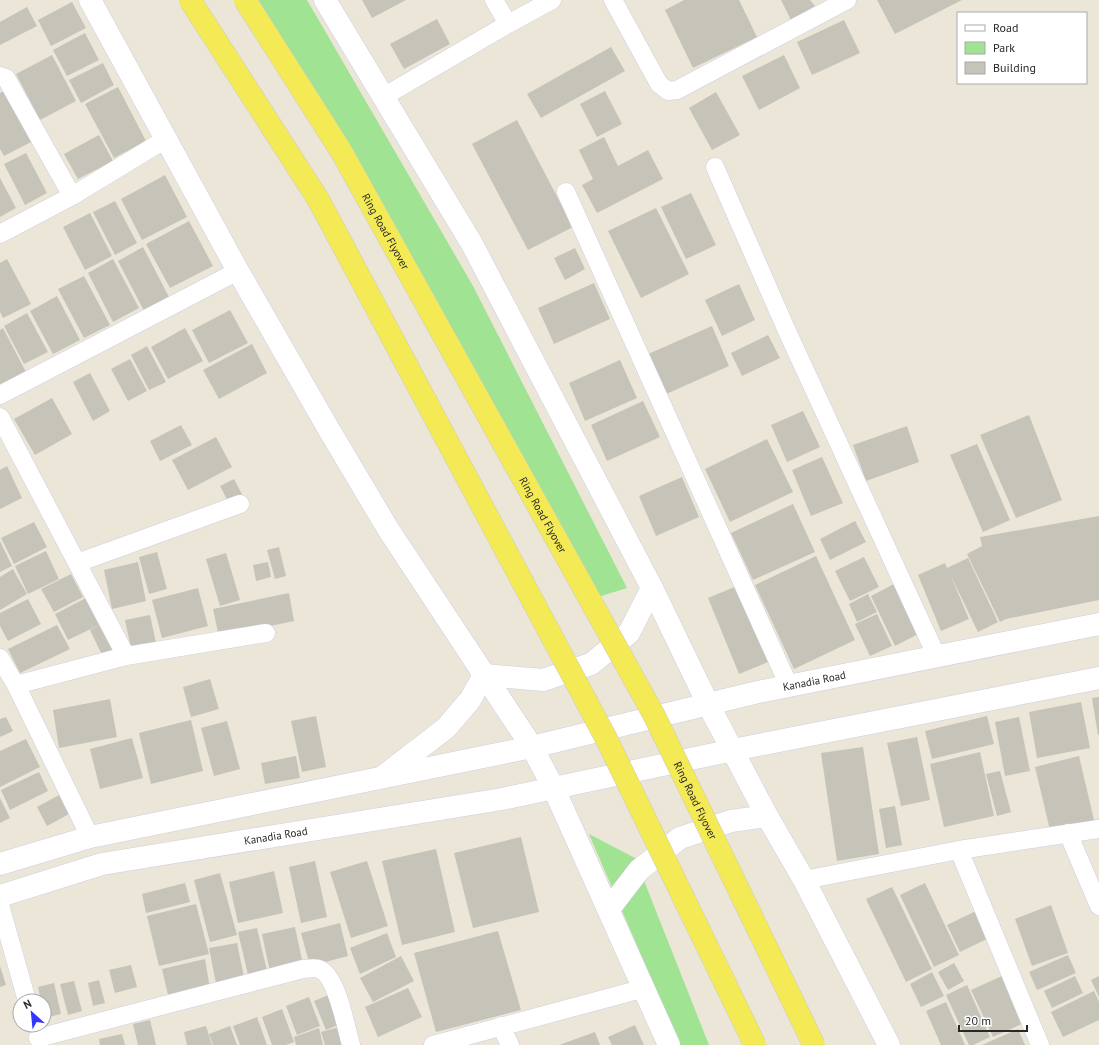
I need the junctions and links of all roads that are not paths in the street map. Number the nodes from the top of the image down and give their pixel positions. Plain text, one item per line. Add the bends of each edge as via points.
1 (90, 0) edge
2 (190, 0) edge
3 (244, 0) edge
4 (325, 0) edge
5 (494, 0) edge
6 (552, 0) edge
7 (614, 0) edge
8 (847, 0) edge
9 (508, 24) junction
10 (0, 76) edge
11 (383, 97) junction
12 (166, 139) junction
13 (715, 167) dead end
14 (566, 192) dead end
15 (72, 196) junction
16 (0, 234) edge
17 (238, 271) junction
18 (0, 395) edge
19 (0, 417) edge
20 (240, 504) dead end
21 (77, 563) junction
22 (652, 588) junction
23 (1099, 624) edge
24 (266, 633) dead end
25 (126, 656) junction
26 (937, 657) junction
27 (0, 658) edge
28 (484, 675) junction
29 (1099, 678) edge
30 (16, 684) junction
31 (789, 686) junction
32 (708, 704) junction
33 (532, 747) junction
34 (733, 750) junction
35 (380, 778) junction
36 (554, 789) junction
37 (767, 816) junction
38 (1099, 829) edge
39 (1068, 833) junction
40 (90, 837) junction
41 (960, 850) junction
42 (0, 864) edge
43 (804, 880) junction
44 (0, 896) edge
45 (0, 905) edge
46 (1099, 906) edge
47 (609, 909) junction
48 (645, 988) junction
49 (25, 993) edge
50 (501, 1026) junction
51 (37, 1036) edge
52 (351, 1045) edge
53 (433, 1045) edge
54 (510, 1045) edge
55 (669, 1045) edge
56 (755, 1045) edge
57 (814, 1045) edge
58 (889, 1045) edge
59 (1040, 1045) edge

1 - 12 street
2 - 56 main road, bridge via 318,199 607,740
3 - 57 main road, Ring Road Flyover, bridge via 341,151 650,708
4 - 11 street
5 - 9 street
6 - 9 street
7 - 8 street via 659,84 668,91 677,90
9 - 11 street
10 - 15 street via 6,78
11 - 22 street via 472,244
12 - 15 street
12 - 17 street
13 - 26 street via 787,331
14 - 31 street
15 - 16 street
17 - 18 street
17 - 28 street via 388,529
19 - 21 street
20 - 21 street
21 - 25 street
22 - 28 street via 629,633 590,664 543,680
22 - 32 street
23 - 26 street, Kanadia Road
24 - 25 street
25 - 30 street
26 - 31 street, Kanadia Road
27 - 30 street
28 - 33 street
28 - 35 street via 470,700 446,728
29 - 34 street, Kanadia Road
30 - 40 street
31 - 32 street, Kanadia Road
32 - 33 street, Kanadia Road
32 - 34 street
33 - 35 street, Kanadia Road
33 - 36 street
34 - 36 street, Kanadia Road
34 - 37 street
35 - 40 street, Kanadia Road
36 - 44 street, Kanadia Road via 102,864
36 - 47 street
37 - 43 street
37 - 47 street via 731,821 680,838 639,870
38 - 39 street
39 - 41 street
39 - 46 street
40 - 42 street, Kanadia Road
41 - 43 street
41 - 59 street
43 - 58 street
45 - 49 street
47 - 48 street
48 - 50 street
48 - 55 street
50 - 53 street
50 - 54 street
51 - 52 street via 303,969 318,968 326,974 336,991

